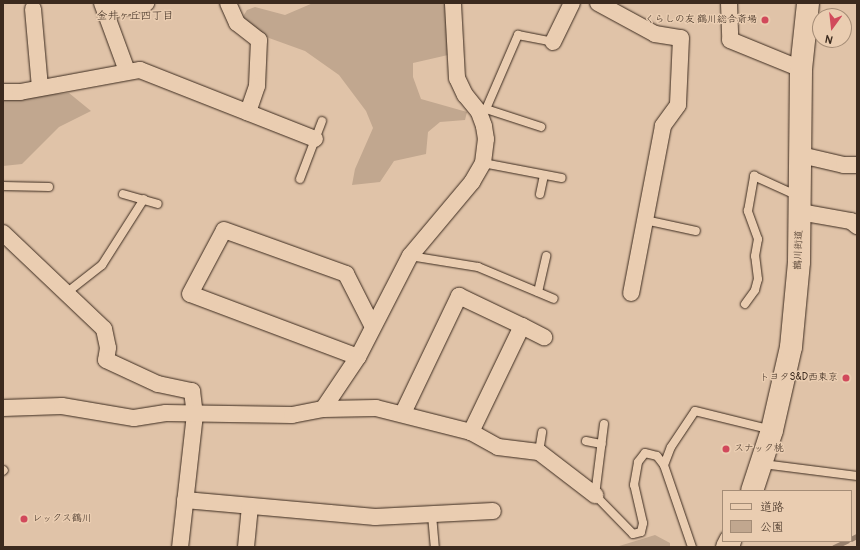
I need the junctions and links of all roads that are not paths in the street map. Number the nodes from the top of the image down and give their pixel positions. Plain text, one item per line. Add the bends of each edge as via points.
1 (146, 3) edge
2 (228, 3) edge
3 (454, 3) edge
4 (572, 3) edge
5 (598, 3) edge
6 (729, 3) edge
7 (808, 3) edge
8 (103, 7) edge
9 (33, 9) dead end
10 (553, 42) joint
11 (801, 68) junction
12 (127, 71) junction
13 (40, 88) junction
14 (3, 92) edge
15 (482, 111) junction
16 (248, 112) junction
17 (322, 121) dead end
18 (541, 127) dead end
19 (315, 139) junction
20 (801, 155) junction
21 (483, 163) junction
22 (857, 165) edge
23 (544, 174) junction
24 (562, 178) dead end
25 (300, 179) dead end
26 (3, 186) edge
27 (50, 187) dead end
28 (123, 194) dead end
29 (540, 194) dead end
30 (144, 199) junction
31 (158, 204) dead end
32 (800, 204) junction
33 (645, 220) junction
34 (857, 226) edge
35 (696, 231) dead end
36 (3, 233) edge
37 (410, 256) junction
38 (546, 256) dead end
39 (538, 292) junction
40 (631, 293) dead end
41 (65, 294) junction
42 (554, 299) dead end
43 (744, 304) dead end
44 (522, 326) junction
45 (373, 327) junction
46 (544, 337) dead end
47 (358, 357) junction
48 (3, 408) edge
49 (323, 409) junction
50 (403, 413) junction
51 (195, 414) junction
52 (604, 424) dead end
53 (772, 430) junction
54 (471, 432) junction
55 (542, 432) dead end
56 (586, 441) dead end
57 (602, 444) junction
58 (539, 452) junction
59 (762, 464) junction
60 (664, 465) junction
61 (857, 476) edge
62 (752, 490) edge
63 (595, 495) junction
64 (185, 500) junction
65 (250, 506) junction
66 (493, 511) dead end
67 (432, 515) junction
68 (180, 547) edge
69 (246, 547) edge
70 (436, 547) edge
71 (692, 547) edge

1 - 8 street
2 - 16 street via 237,23 260,40 257,86
3 - 15 street via 457,78 465,95
4 - 10 street
5 - 33 street via 655,34 681,38 678,105 663,126
6 - 11 street via 730,40
7 - 11 main road, 鶴川街道
8 - 12 street
9 - 13 street
10 - 15 lane via 518,35
11 - 20 main road, 鶴川街道
12 - 13 street
12 - 16 street via 140,70
13 - 14 street
15 - 18 lane
15 - 21 street via 486,140
16 - 19 street
17 - 19 lane
19 - 25 lane
20 - 22 street via 844,165
20 - 32 main road, 鶴川街道
21 - 23 lane
21 - 37 street via 472,182
23 - 24 lane
23 - 29 lane
26 - 27 lane
28 - 30 lane
30 - 31 lane
30 - 41 lane via 102,265
32 - 34 street via 851,221
32 - 43 lane via 754,176 748,211 758,239 755,256 758,279 755,290
32 - 53 main road, 鶴川街道 via 799,262 791,347
33 - 35 lane
33 - 40 street
36 - 41 street
37 - 39 lane via 478,267
37 - 45 street
38 - 39 lane
39 - 42 lane
41 - 51 street via 104,329 108,348 106,360 158,384 192,391
44 - 46 street
44 - 50 street via 459,296
44 - 54 street
45 - 47 street
45 - 47 street via 346,274 224,230 190,294
47 - 49 street
48 - 51 street via 62,406 134,418 166,413
49 - 50 street via 376,408
49 - 51 street via 292,415
50 - 54 street
51 - 64 street
52 - 57 lane
53 - 59 main road, 鶴川街道
53 - 60 lane via 695,411 671,447
54 - 58 street via 498,447
55 - 58 lane
56 - 57 lane
57 - 63 lane
58 - 63 street
59 - 61 lane
59 - 62 main road, 鶴川街道
60 - 63 lane via 657,456 644,453 638,462 634,484 643,523 642,532 633,534
60 - 71 lane
64 - 65 street
64 - 68 street
65 - 67 street via 375,517
65 - 69 street
66 - 67 street
67 - 70 lane

